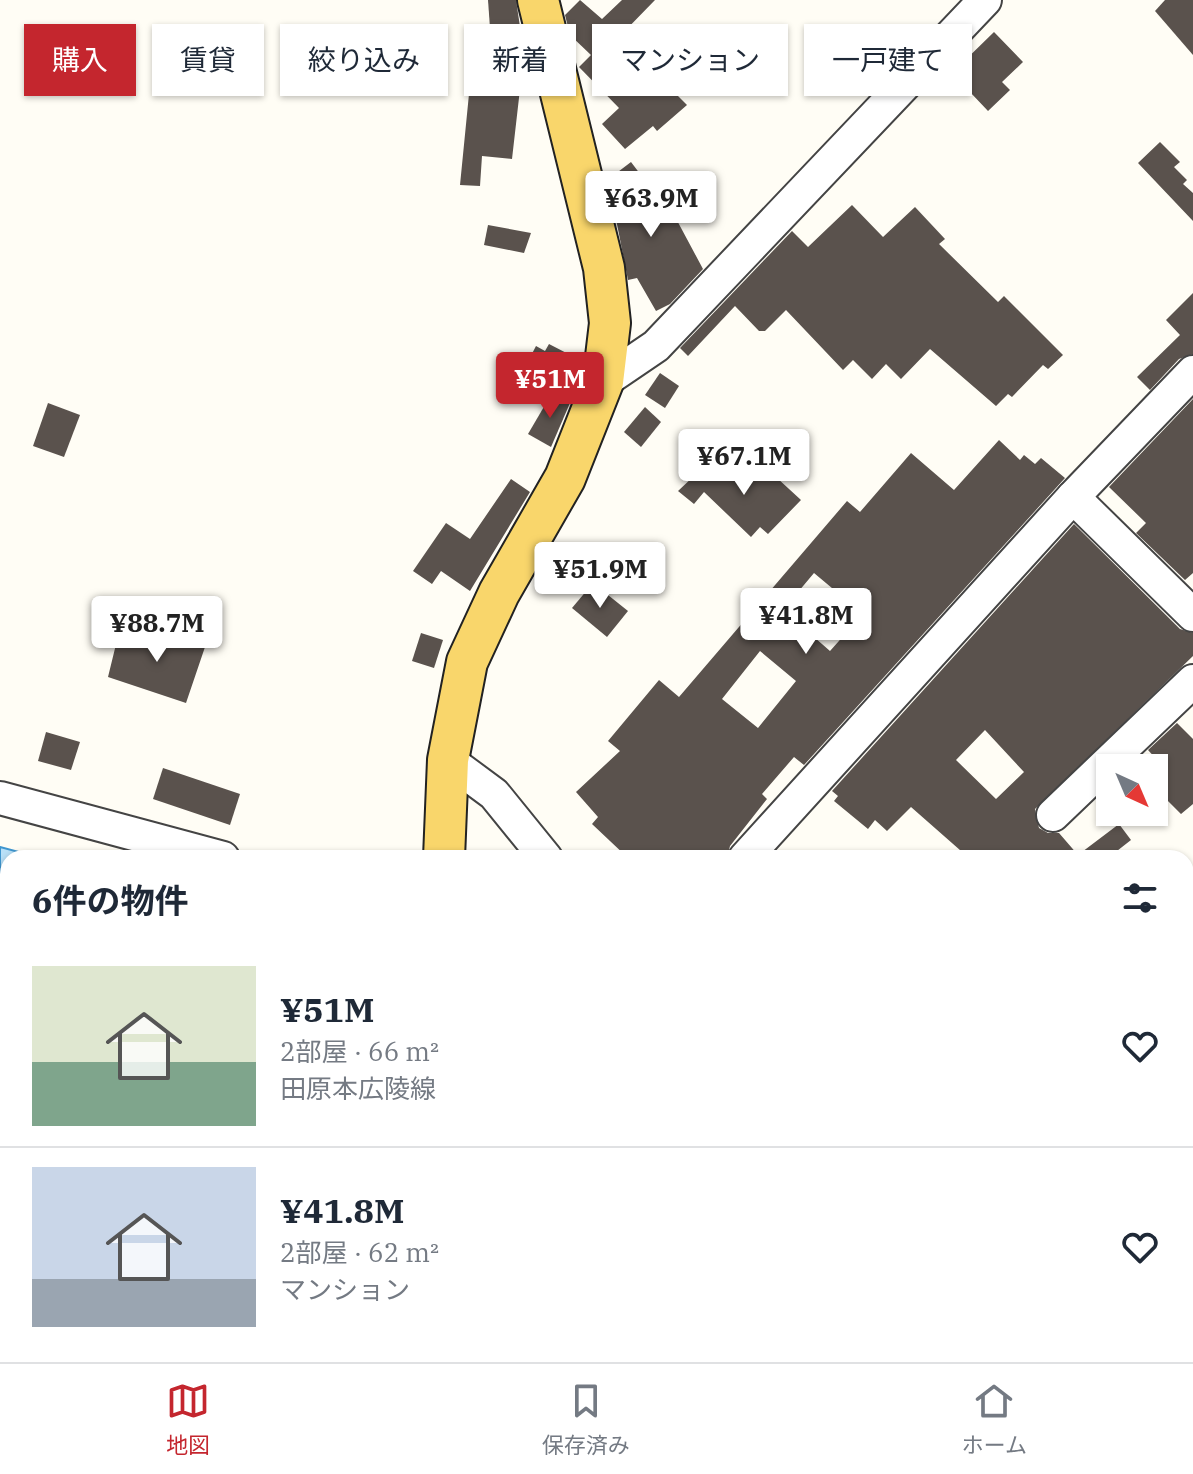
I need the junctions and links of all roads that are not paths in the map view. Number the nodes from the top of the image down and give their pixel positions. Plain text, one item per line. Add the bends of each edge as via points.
1 (538, 0) edge
2 (985, 0) edge
3 (1193, 372) edge
4 (603, 382) junction
5 (1073, 497) junction
6 (1193, 615) edge
7 (1193, 681) edge
8 (448, 760) junction
9 (0, 798) edge
10 (1053, 815) dead end
11 (193, 850) edge
12 (444, 850) edge
13 (540, 850) edge
14 (752, 850) edge

1 - 4 main road via 604,268 610,323
2 - 4 street via 656,346
3 - 5 street
4 - 8 main road via 565,478 499,593 467,662
5 - 6 street
5 - 14 street
7 - 10 street
8 - 12 main road
8 - 13 street via 494,794
9 - 11 street

